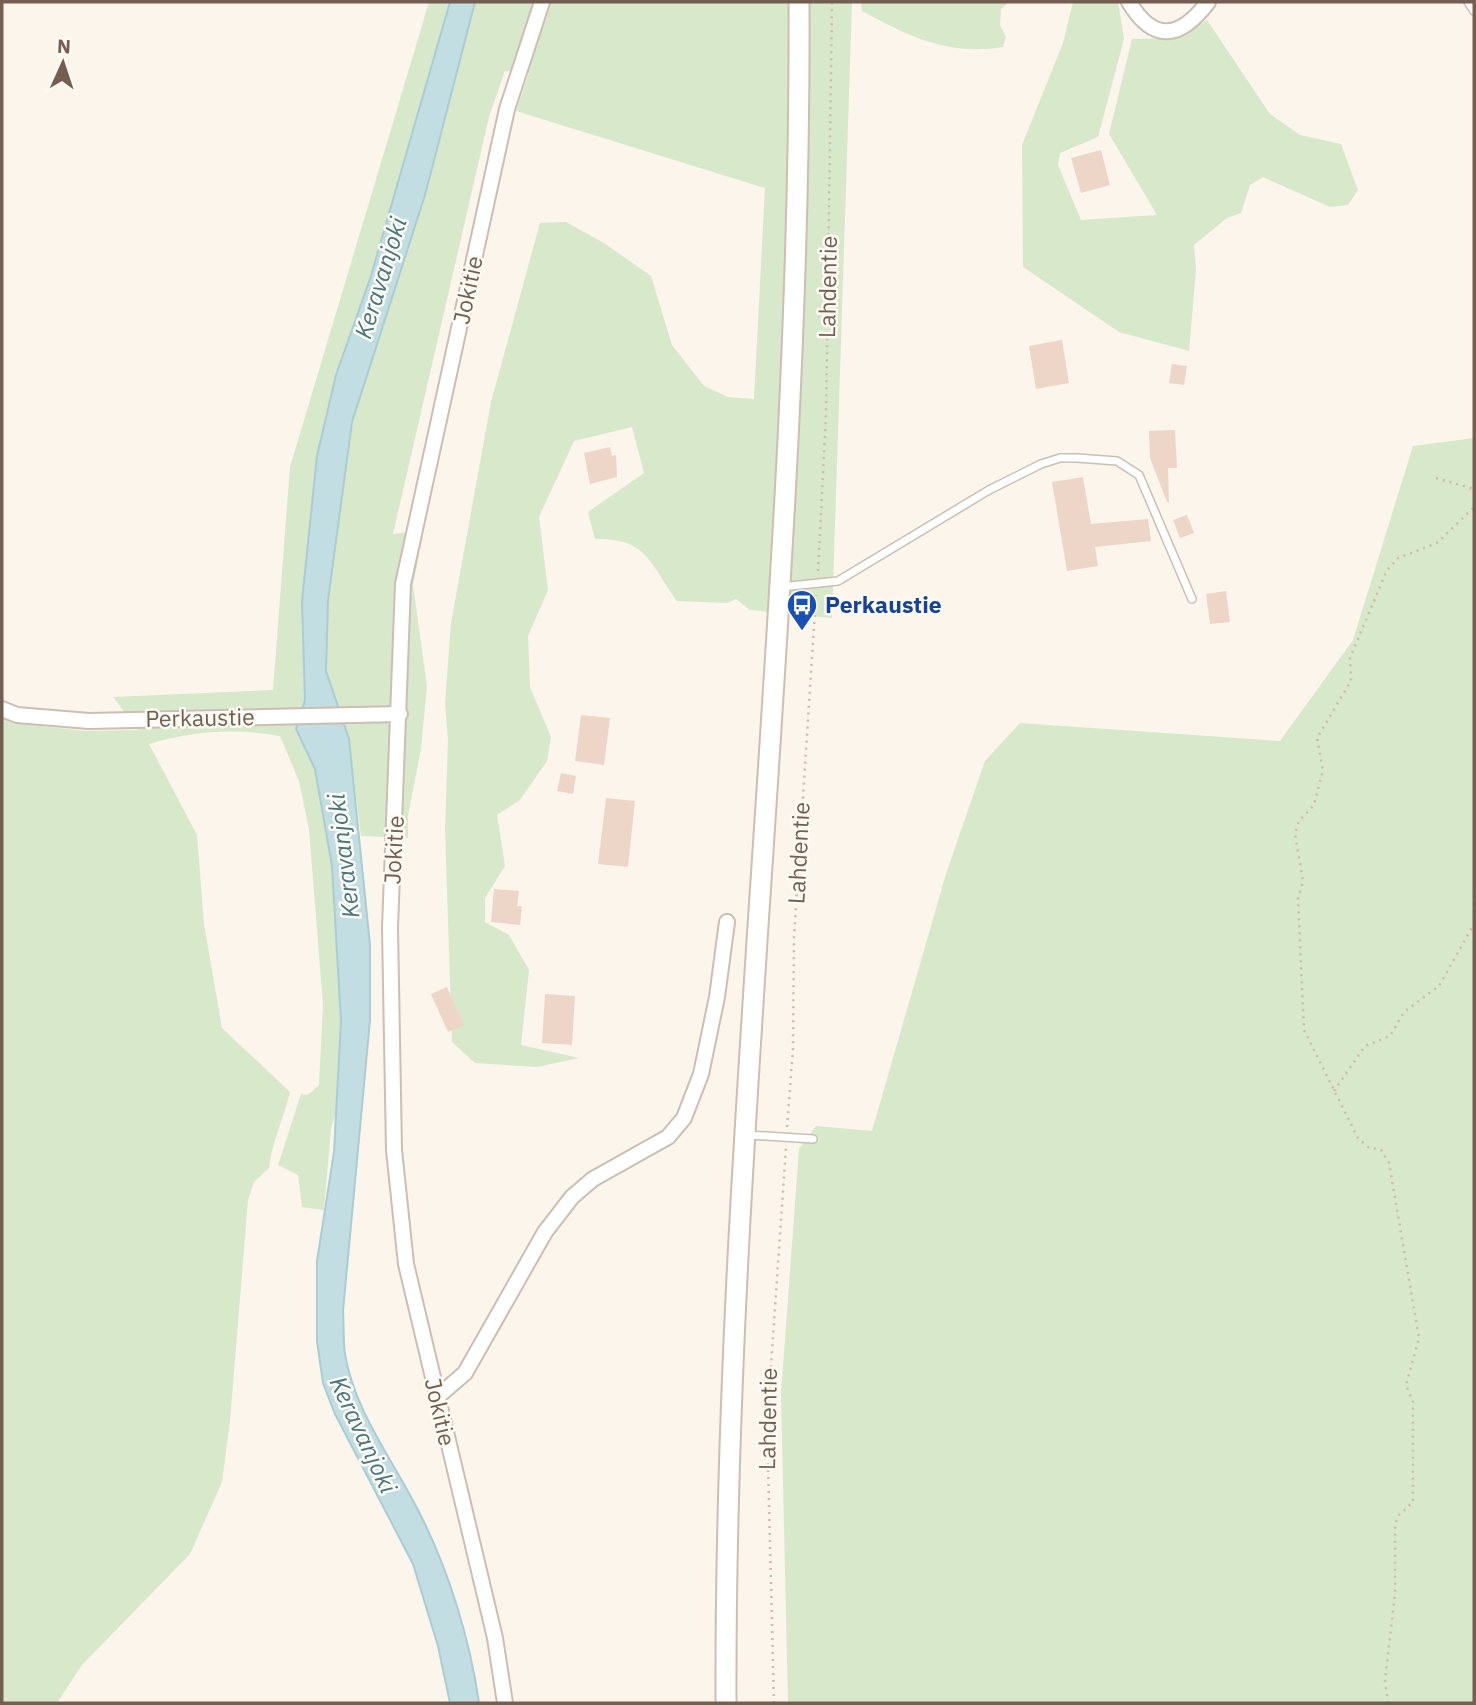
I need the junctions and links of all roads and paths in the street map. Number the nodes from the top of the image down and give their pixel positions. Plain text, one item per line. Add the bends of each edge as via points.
1 (542, 2) edge
2 (799, 2) edge
3 (832, 2) edge
4 (1129, 2) edge
5 (1208, 2) edge
6 (1468, 2) edge
7 (1474, 11) edge
8 (1436, 478) dead end
9 (1474, 489) edge
10 (1474, 507) edge
11 (817, 585) junction
12 (780, 587) junction
13 (1192, 599) dead end
14 (2, 709) edge
15 (400, 714) junction
16 (1474, 889) edge
17 (727, 922) dead end
18 (1474, 924) edge
19 (1334, 1091) junction
20 (747, 1135) junction
21 (786, 1137) junction
22 (813, 1139) dead end
23 (436, 1398) junction
24 (505, 1703) edge
25 (726, 1703) edge
26 (774, 1703) edge
27 (1388, 1703) edge

1 - 15 street, Jokitie via 507,109 409,551 403,584
2 - 12 main road, Lahdentie via 787,505
3 - 11 path, Lahdentie via 826,415
4 - 5 street via 1145,24 1160,32 1190,23
6 - 7 lane
8 - 9 path
10 - 19 path via 1437,543 1398,558 1387,570 1350,659 1351,681 1317,738 1323,770 1314,804 1299,821 1295,834 1303,881 1298,899 1304,1030
11 - 12 lane
11 - 13 lane via 838,581 989,490 1059,457 1117,461 1139,475
11 - 21 path, Lahdentie
12 - 20 main road, Lahdentie
14 - 15 street, Perkaustie via 17,715 89,721
15 - 23 street, Jokitie via 390,928 394,1150 406,1264
16 - 18 path
17 - 23 street via 701,1074 684,1118 668,1137 593,1179 572,1198 545,1232 465,1373
18 - 19 path via 1439,986 1404,1012 1390,1036 1365,1046
19 - 27 path via 1358,1138 1381,1150 1389,1163 1419,1338 1406,1385 1413,1402 1413,1502 1395,1524 1395,1594 1385,1681
20 - 21 lane
20 - 25 main road, Lahdentie via 726,1541
21 - 22 lane
21 - 26 path, Lahdentie via 767,1424
23 - 24 street, Jokitie via 495,1638

